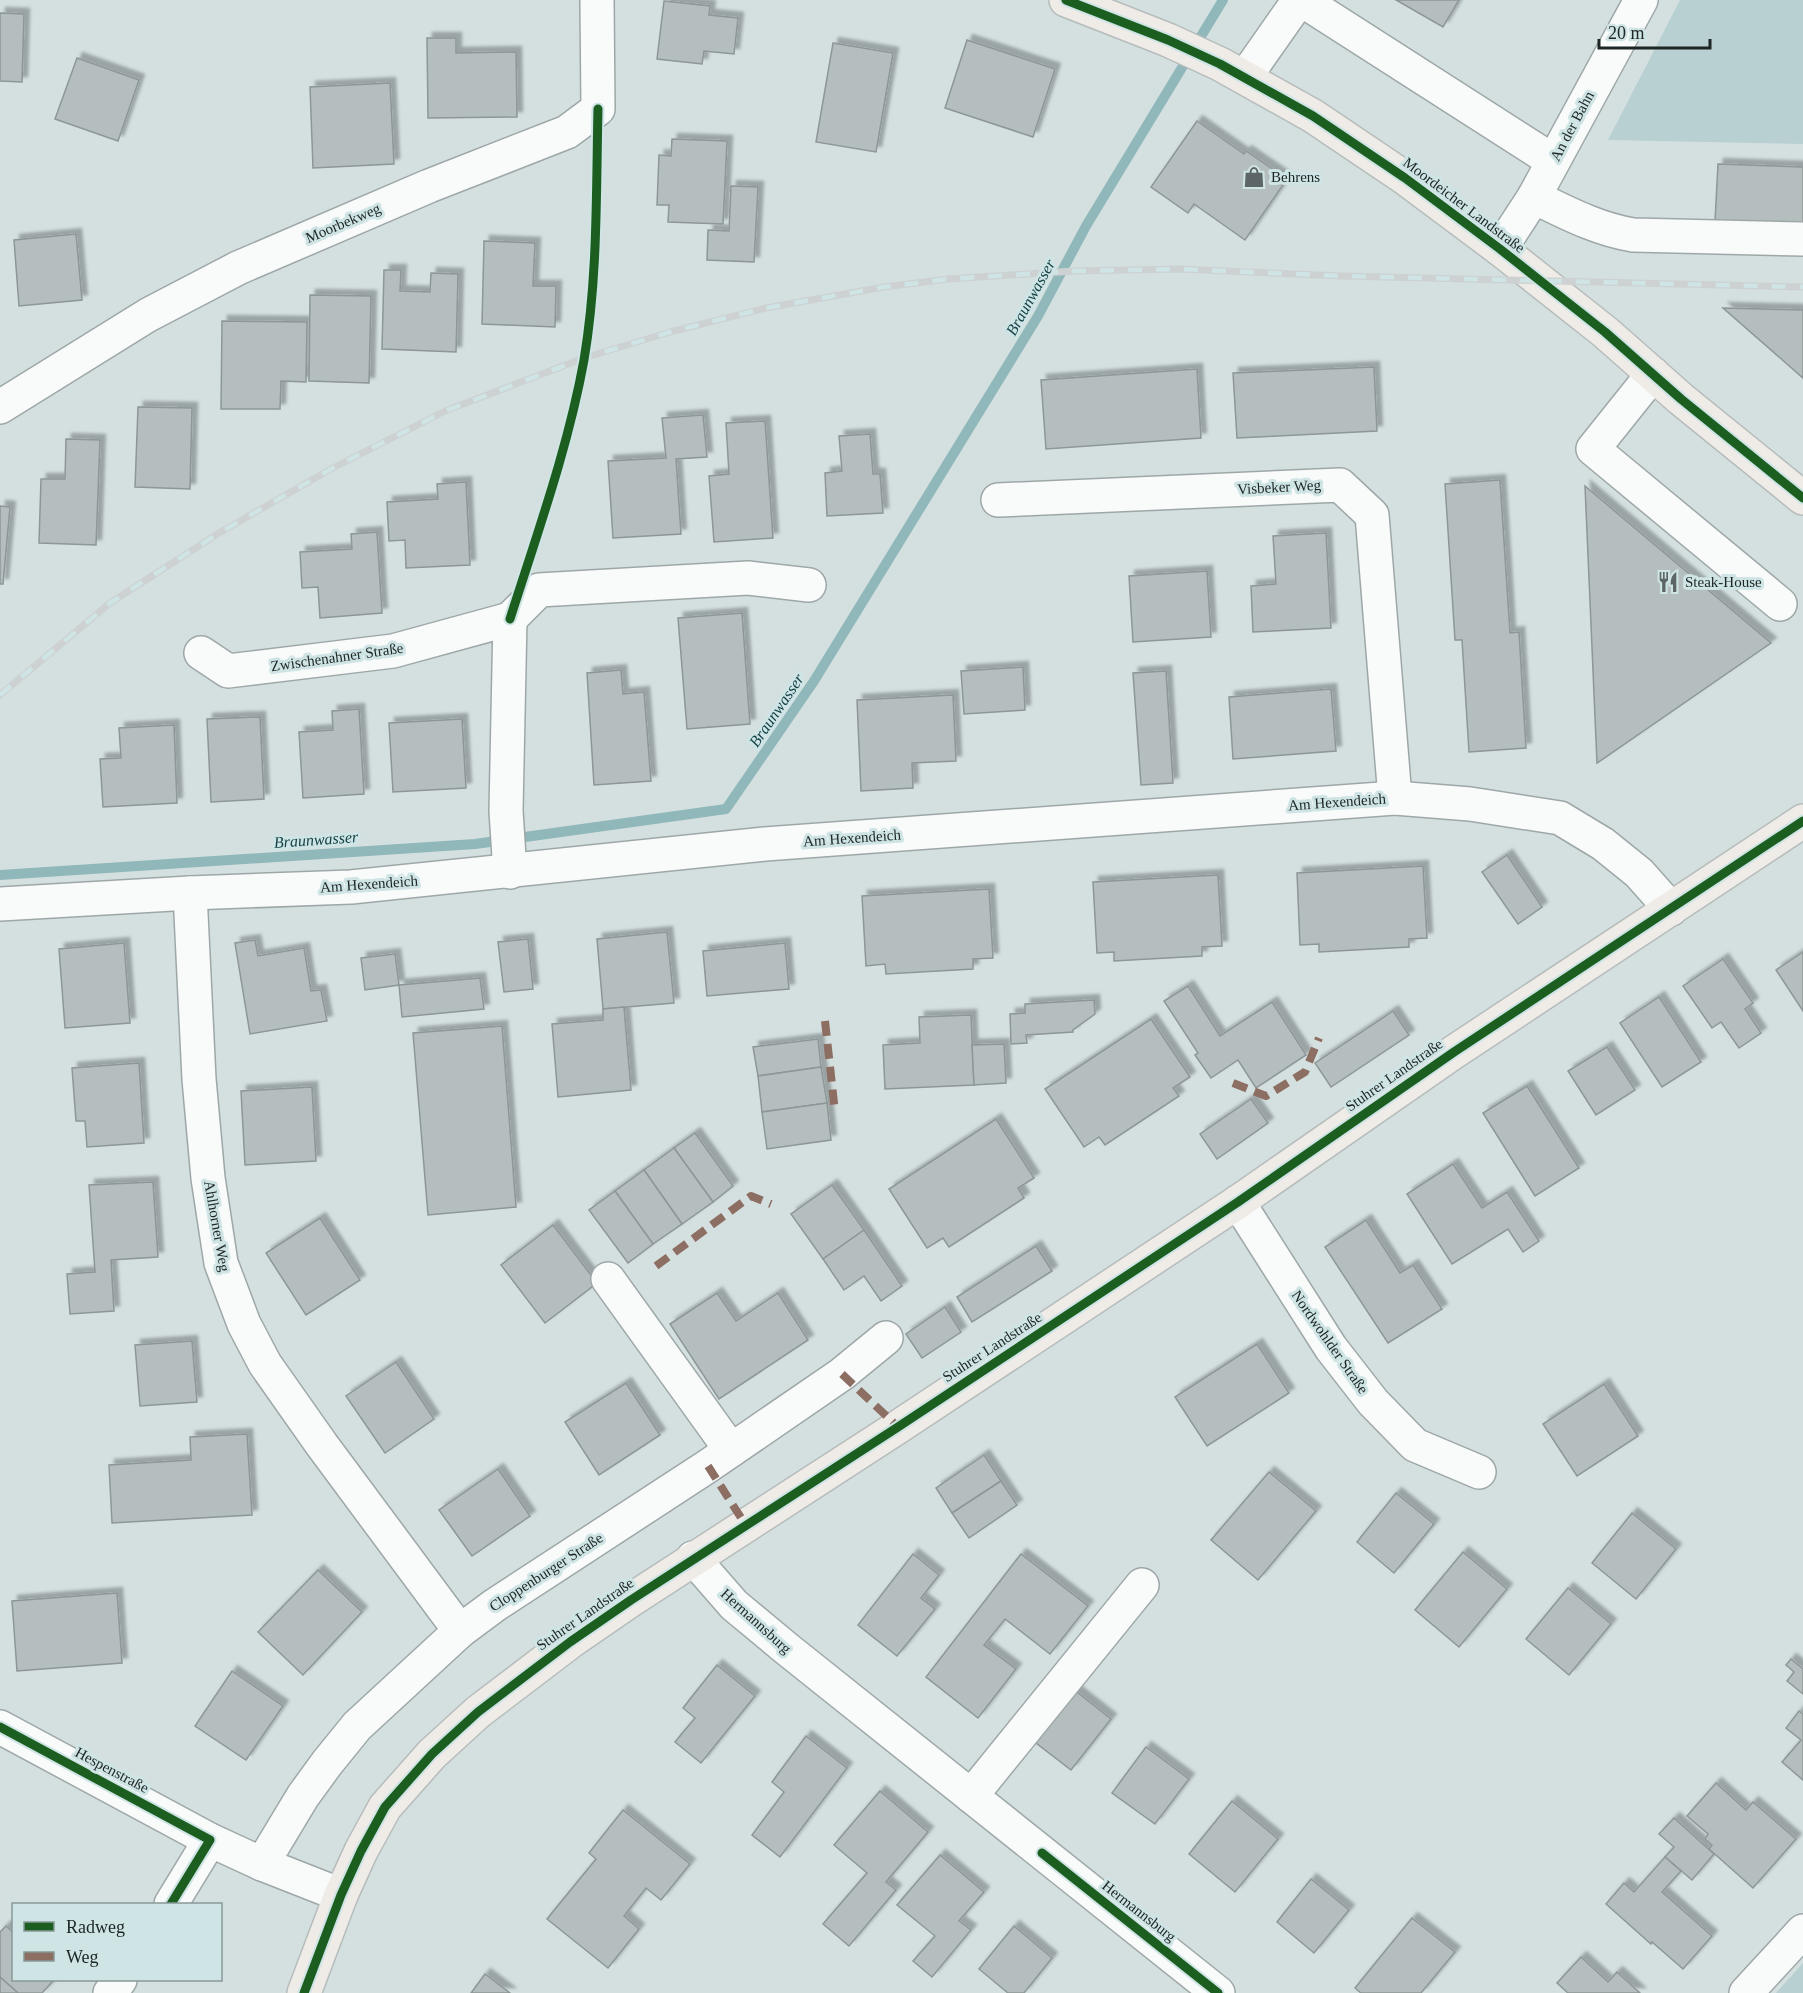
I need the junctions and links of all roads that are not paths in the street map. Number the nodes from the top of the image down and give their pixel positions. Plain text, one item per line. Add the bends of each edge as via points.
1 (597, 0) edge
2 (1066, 0) edge
3 (1301, 0) edge
4 (1641, 0) edge
5 (1232, 71) junction
6 (1553, 161) junction
7 (1534, 197) junction
8 (1803, 239) edge
9 (1500, 249) junction
10 (1653, 374) junction
11 (0, 407) edge
12 (1803, 498) edge
13 (998, 500) dead end
14 (809, 585) dead end
15 (1779, 604) dead end
16 (510, 619) junction
17 (201, 653) dead end
18 (1395, 798) junction
19 (1803, 821) edge
20 (510, 872) junction
21 (190, 893) junction
22 (0, 904) edge
23 (1671, 909) junction
24 (1238, 1202) junction
25 (608, 1279) dead end
26 (886, 1338) dead end
27 (731, 1450) junction
28 (1479, 1472) dead end
29 (693, 1558) junction
30 (1142, 1585) dead end
31 (460, 1631) junction
32 (0, 1728) edge
33 (971, 1796) junction
34 (210, 1840) junction
35 (262, 1864) junction
36 (341, 1895) junction
37 (172, 1903) edge
38 (1803, 1931) edge
39 (119, 1981) edge
40 (110, 1993) edge
41 (304, 1993) edge
42 (1218, 1993) edge
43 (1746, 1993) edge

1 - 11 street, Moorbekweg via 598,109 567,132 238,268 148,315
2 - 5 main road, Moordeicher Landstraße via 1168,40
3 - 5 street
3 - 6 street
4 - 6 street, An der Bahn
5 - 9 main road, Moordeicher Landstraße via 1313,116
6 - 7 street, An der Bahn
7 - 8 street via 1610,232
7 - 9 street, An der Bahn
9 - 10 main road, Moordeicher Landstraße
10 - 12 main road, Moordeicher Landstraße
10 - 15 street via 1593,449
13 - 18 street, Visbeker Weg via 1340,484 1372,515
14 - 16 street, Zwischenahner Straße via 747,578 539,590
16 - 17 street, Zwischenahner Straße via 393,651 228,671
16 - 20 street via 506,811
18 - 20 street, Am Hexendeich via 765,844
18 - 23 street, Am Hexendeich via 1470,804 1560,818 1603,844 1639,873
19 - 23 main road, Stuhrer Landstraße
20 - 21 street, Am Hexendeich via 351,886
21 - 22 street, Am Hexendeich
21 - 31 street, Ahlhorner Weg via 199,1079 221,1263 244,1324 265,1364
23 - 24 main road, Stuhrer Landstraße via 1454,1052
24 - 28 street, Nordwohlder Straße via 1331,1348 1372,1402 1415,1445
24 - 29 main road, Stuhrer Landstraße
25 - 27 street
26 - 27 street, Cloppenburger Straße via 842,1374
27 - 31 street, Cloppenburger Straße
29 - 33 street, Hermannsburg via 752,1620
29 - 36 main road, Stuhrer Landstraße via 570,1642 478,1712 432,1754 385,1807
30 - 33 street
31 - 35 street, Cloppenburger Straße via 357,1726 303,1796
32 - 34 street, Hespenstraße
33 - 42 street, Hermannsburg
34 - 35 street, Hespenstraße
34 - 37 street
35 - 36 street, Hespenstraße
36 - 41 main road, Stuhrer Landstraße
38 - 43 street
39 - 40 street

